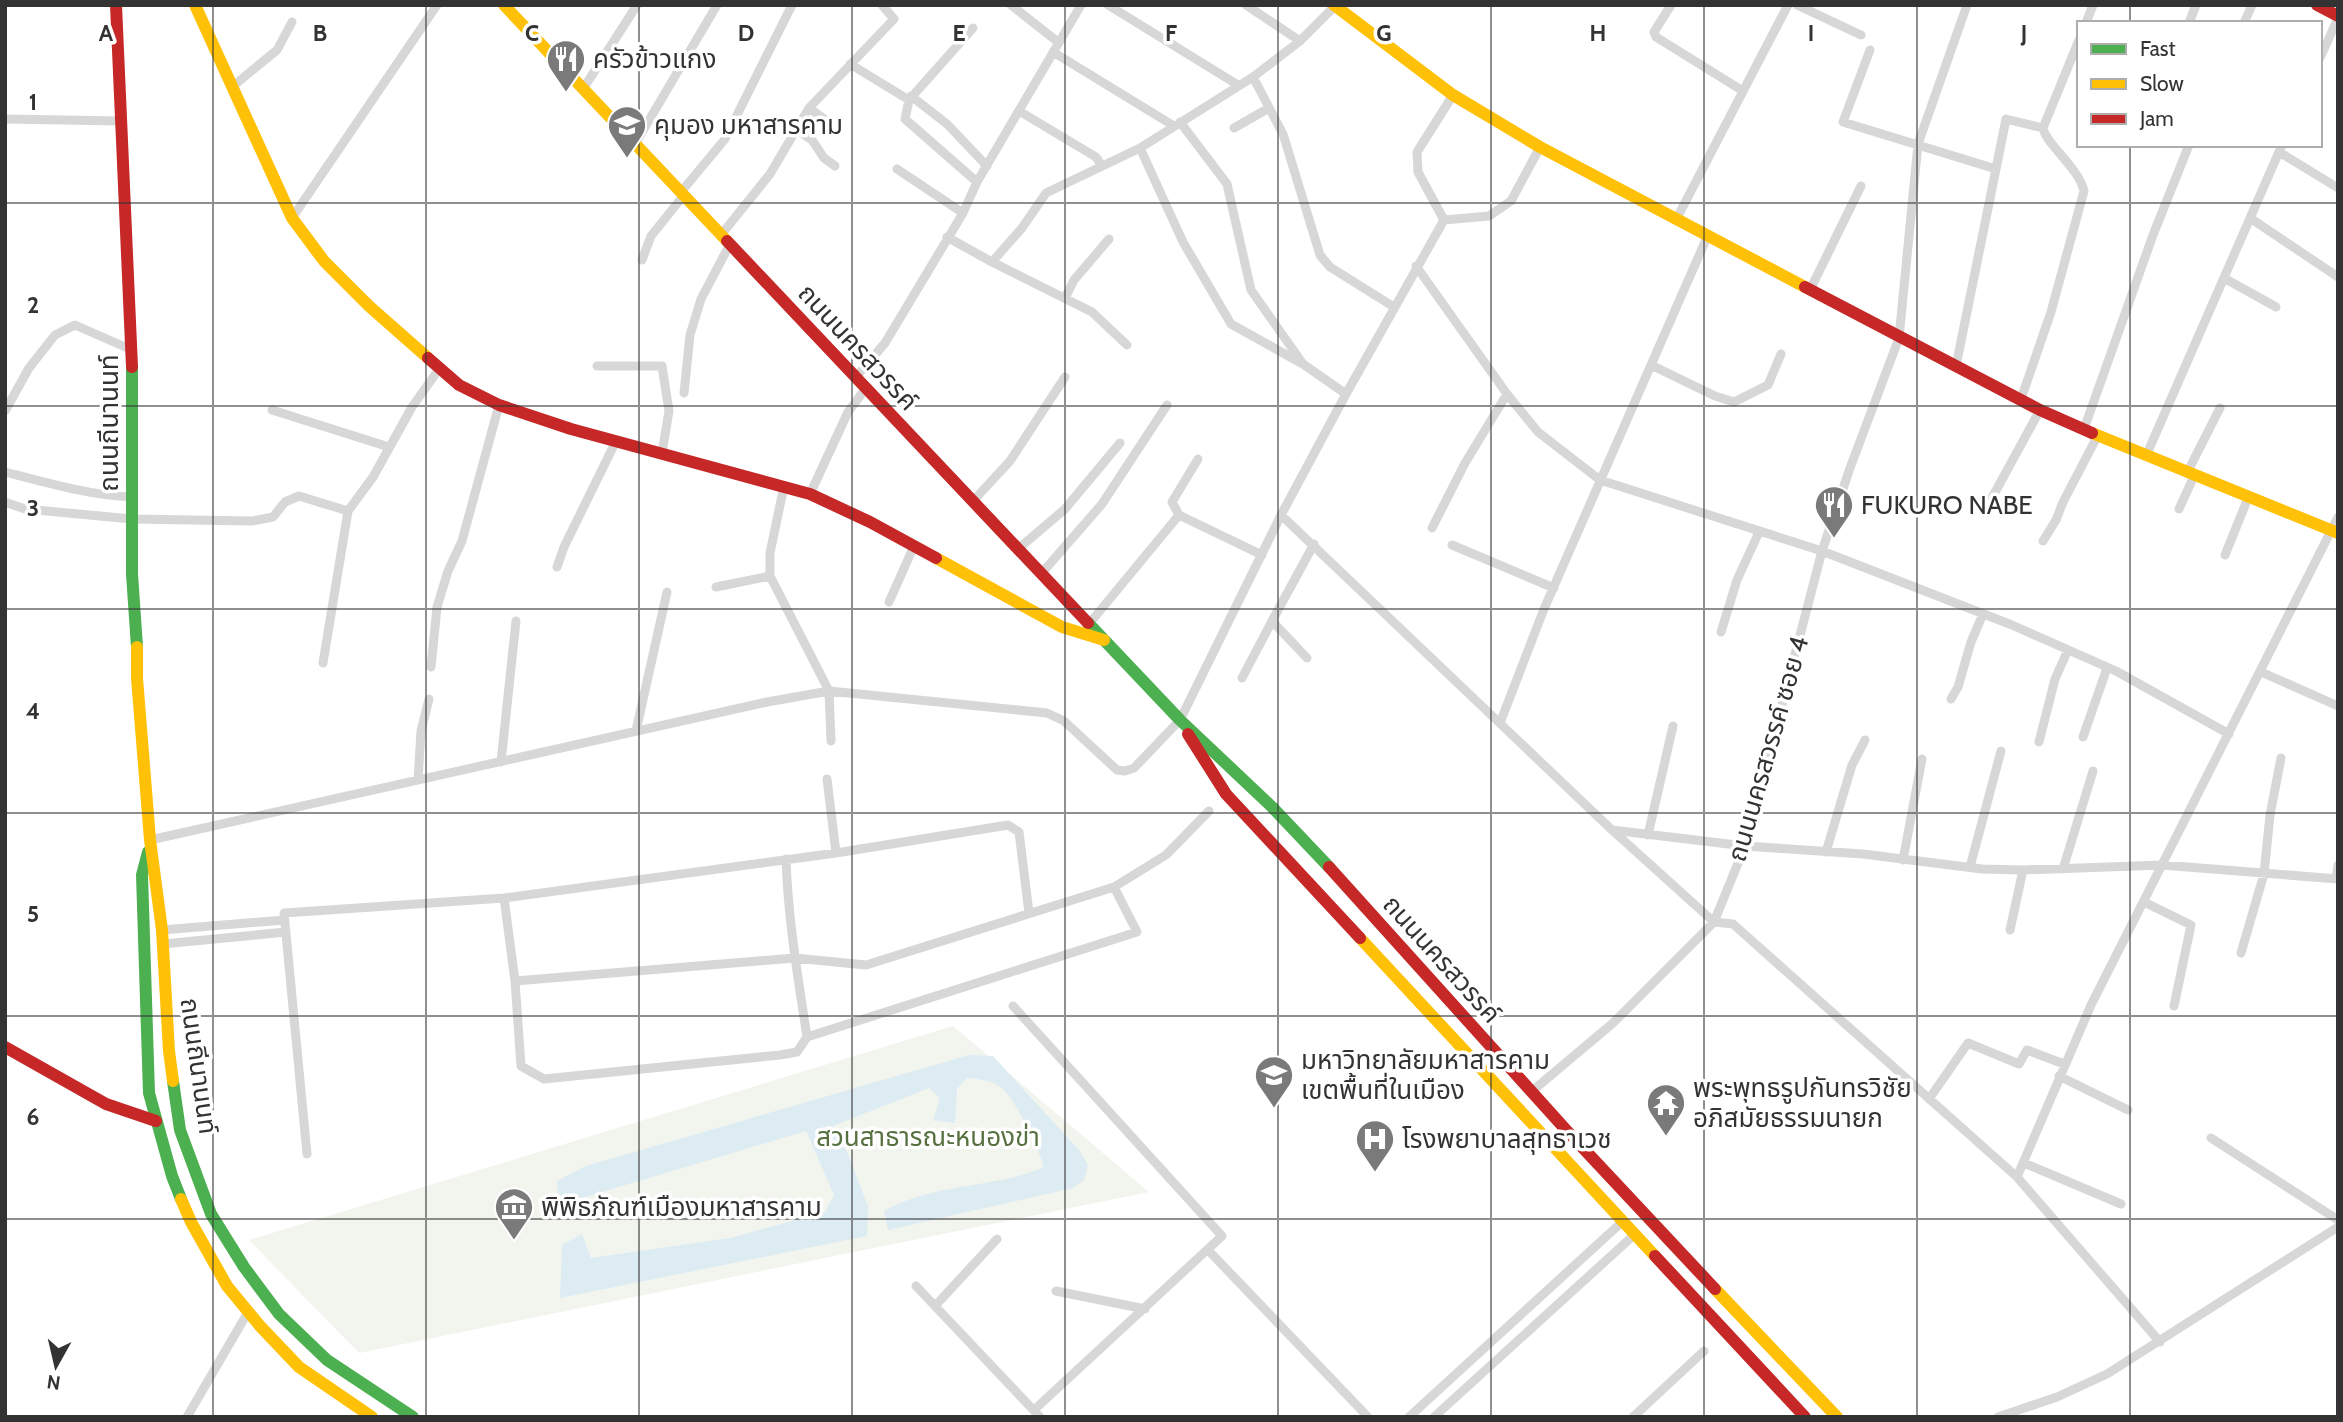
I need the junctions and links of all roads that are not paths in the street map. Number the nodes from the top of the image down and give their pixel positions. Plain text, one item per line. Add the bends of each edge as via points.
1 (116, 5) edge
2 (195, 5) edge
3 (437, 5) edge
4 (504, 5) edge
5 (637, 5) edge
6 (717, 5) edge
7 (792, 5) edge
8 (882, 5) edge
9 (1011, 5) edge
10 (1081, 5) edge
11 (1108, 5) edge
12 (1245, 5) edge
13 (1671, 5) edge
14 (1788, 5) edge
15 (1797, 5) edge
16 (1968, 5) edge
17 (2252, 5) edge
18 (2316, 5) edge
19 (1335, 6) edge
20 (2338, 17) edge
21 (2245, 21) edge
22 (292, 22) dead end
23 (972, 28) dead end
24 (1861, 35) dead end
25 (1300, 41) junction
26 (2077, 45) edge
27 (1056, 47) junction
28 (1870, 50) dead end
29 (2322, 53) edge
30 (850, 64) junction
31 (1253, 77) junction
32 (1238, 85) junction
33 (232, 87) junction
34 (583, 89) junction
35 (1743, 91) junction
36 (1452, 95) junction
37 (910, 98) junction
38 (808, 108) junction
39 (1269, 108) junction
40 (1019, 111) junction
41 (5, 119) edge
42 (122, 121) junction
43 (1177, 124) junction
44 (796, 128) junction
45 (1234, 128) dead end
46 (2043, 128) junction
47 (838, 129) dead end
48 (635, 144) junction
49 (1918, 144) junction
50 (1540, 147) junction
51 (2188, 147) edge
52 (1140, 148) junction
53 (2281, 149) edge
54 (835, 166) dead end
55 (987, 166) junction
56 (1102, 166) junction
57 (897, 169) dead end
58 (1996, 169) junction
59 (977, 182) junction
60 (1861, 186) dead end
61 (2338, 188) edge
62 (682, 193) junction
63 (963, 213) junction
64 (292, 218) junction
65 (1677, 218) junction
66 (2250, 218) junction
67 (1444, 220) junction
68 (1708, 235) junction
69 (947, 237) junction
70 (1109, 239) dead end
71 (726, 240) junction
72 (642, 260) dead end
73 (992, 262) junction
74 (1416, 266) junction
75 (2338, 277) edge
76 (2224, 278) junction
77 (1810, 290) junction
78 (1065, 298) junction
79 (1395, 307) junction
80 (2276, 307) dead end
81 (1899, 338) junction
82 (1127, 345) dead end
83 (132, 350) junction
84 (1781, 354) dead end
85 (1303, 364) junction
86 (1651, 365) junction
87 (597, 366) dead end
88 (1956, 366) junction
89 (439, 369) junction
90 (856, 377) junction
91 (1065, 377) dead end
92 (866, 388) junction
93 (684, 393) dead end
94 (1346, 394) junction
95 (1507, 394) junction
96 (2021, 399) junction
97 (499, 405) junction
98 (1167, 405) dead end
99 (2220, 408) dead end
100 (2040, 410) junction
101 (5, 411) edge
102 (272, 411) dead end
103 (2084, 429) junction
104 (2098, 435) junction
105 (616, 441) junction
106 (1120, 443) dead end
107 (389, 447) junction
108 (662, 453) junction
109 (2146, 456) junction
110 (1198, 459) dead end
111 (5, 472) edge
112 (2191, 474) junction
113 (1600, 480) junction
114 (784, 486) junction
115 (810, 494) junction
116 (132, 497) junction
117 (2248, 498) junction
118 (973, 501) junction
119 (5, 502) edge
120 (1987, 507) dead end
121 (2179, 509) dead end
122 (348, 511) junction
123 (1179, 515) junction
124 (1281, 515) junction
125 (2338, 517) edge
126 (132, 519) junction
127 (1432, 528) dead end
128 (1759, 532) junction
129 (2335, 532) edge
130 (2043, 541) dead end
131 (1314, 544) junction
132 (1452, 545) dead end
133 (914, 546) junction
134 (1017, 549) junction
135 (1822, 551) junction
136 (1262, 555) junction
137 (2225, 555) dead end
138 (557, 566) dead end
139 (1041, 574) junction
140 (770, 576) junction
141 (716, 587) dead end
142 (1554, 588) junction
143 (667, 592) dead end
144 (889, 602) dead end
145 (1983, 614) junction
146 (516, 621) dead end
147 (1272, 621) junction
148 (1089, 624) junction
149 (1721, 632) dead end
150 (1104, 640) junction
151 (2068, 650) junction
152 (1307, 658) dead end
153 (323, 663) dead end
154 (431, 667) dead end
155 (2107, 668) junction
156 (2261, 673) junction
157 (1242, 678) dead end
158 (829, 691) junction
159 (429, 699) dead end
160 (1951, 699) dead end
161 (2338, 706) edge
162 (1180, 720) junction
163 (1500, 723) junction
164 (1673, 726) dead end
165 (636, 731) junction
166 (2229, 734) junction
167 (2083, 737) dead end
168 (1865, 740) dead end
169 (831, 741) dead end
170 (2039, 742) dead end
171 (2001, 751) dead end
172 (2281, 758) dead end
173 (1922, 759) dead end
174 (501, 762) junction
175 (1234, 769) junction
176 (2093, 771) dead end
177 (827, 779) dead end
178 (418, 780) junction
179 (1218, 784) junction
180 (1209, 811) dead end
181 (1612, 830) junction
182 (1648, 835) junction
183 (150, 840) junction
184 (1745, 846) junction
185 (1826, 852) junction
186 (836, 853) junction
187 (786, 859) junction
188 (1903, 860) junction
189 (2162, 865) junction
190 (2338, 865) edge
191 (1969, 867) junction
192 (2063, 869) junction
193 (2023, 870) junction
194 (2264, 874) junction
195 (2337, 879) edge
196 (1114, 887) junction
197 (505, 898) junction
198 (2144, 902) junction
199 (1028, 913) junction
200 (285, 920) junction
201 (1714, 922) junction
202 (2010, 930) dead end
203 (286, 932) junction
204 (162, 937) junction
205 (2241, 953) dead end
206 (795, 958) junction
207 (165, 965) junction
208 (144, 967) junction
209 (515, 981) junction
210 (1013, 1006) dead end
211 (2174, 1006) dead end
212 (807, 1037) junction
213 (5, 1047) edge
214 (2064, 1064) junction
215 (2059, 1076) junction
216 (1531, 1092) junction
217 (1929, 1099) junction
218 (2128, 1110) dead end
219 (156, 1121) junction
220 (2211, 1138) dead end
221 (307, 1154) dead end
222 (2024, 1163) junction
223 (2017, 1177) junction
224 (2121, 1204) dead end
225 (2338, 1220) edge
226 (1622, 1222) junction
227 (2338, 1227) edge
228 (1634, 1235) junction
229 (997, 1239) dead end
230 (1208, 1250) junction
231 (916, 1286) dead end
232 (1056, 1291) dead end
233 (1533, 1303) junction
234 (935, 1306) junction
235 (1145, 1309) junction
236 (248, 1312) junction
237 (1545, 1316) junction
238 (2160, 1342) junction
239 (1488, 1344) junction
240 (1704, 1351) dead end
241 (1501, 1356) junction
242 (1448, 1381) junction
243 (1460, 1393) junction
244 (1823, 1402) junction
245 (1037, 1414) edge
246 (187, 1417) edge
247 (372, 1417) edge
248 (413, 1417) edge
249 (1368, 1417) edge
250 (1409, 1417) edge
251 (1434, 1417) edge
252 (1633, 1417) edge
253 (1806, 1417) edge
254 (1837, 1417) edge
255 (1998, 1417) edge

1 - 42 main road, ถนนถีนานนท์
2 - 33 main road
3 - 64 street
4 - 34 main road, ถนนนครสวรรค์
5 - 34 street
6 - 48 street
7 - 62 street via 724,139
8 - 30 street via 894,19
9 - 27 street
10 - 27 street
11 - 32 street
12 - 25 street
13 - 35 street via 1654,32 1656,37
14 - 35 street
15 - 24 street
16 - 49 street, ถนนนครสวรรค์ ซอย 4
17 - 21 street
18 - 20 main road
19 - 25 street
19 - 36 main road
20 - 29 street
22 - 33 street via 277,50
23 - 37 street
25 - 31 street
26 - 46 street
27 - 40 street
27 - 43 street
28 - 49 street via 1843,122
30 - 37 street
30 - 38 street
31 - 32 street
31 - 39 street
32 - 43 street
33 - 64 main road
34 - 48 main road, ถนนนครสวรรค์
35 - 65 street
36 - 50 main road
36 - 67 street via 1417,152 1418,172
37 - 55 street via 947,124
37 - 59 street via 905,119
38 - 44 street
38 - 47 street
39 - 45 street
39 - 79 street via 1283,134 1320,254 1330,267
40 - 55 street
40 - 56 street via 1096,157
41 - 42 street
42 - 83 main road, ถนนถีนานนท์
43 - 52 street
43 - 85 street via 1227,184 1251,290
44 - 54 street
44 - 71 street
46 - 58 street via 2006,119
46 - 96 street via 2084,191 2052,312
48 - 62 main road, ถนนนครสวรรค์
49 - 58 street
49 - 81 street, ถนนนครสวรรค์ ซอย 4
50 - 65 main road
50 - 67 street via 1511,201 1489,216
51 - 103 street
52 - 56 street
52 - 85 street via 1183,242 1231,324
53 - 61 street
53 - 66 street
55 - 59 street
56 - 73 street via 1046,193
57 - 63 street
58 - 88 street
59 - 63 street
60 - 77 street
62 - 71 main road, ถนนนครสวรรค์
62 - 72 street via 647,243
63 - 69 street
64 - 89 main road via 321,258
65 - 68 main road
66 - 75 street
66 - 76 street
67 - 74 street
68 - 77 main road
68 - 86 street
69 - 73 street
69 - 90 street via 885,343
70 - 78 street via 1074,280
71 - 90 main road, ถนนนครสวรรค์
71 - 93 street via 690,335
73 - 78 street
74 - 79 street
74 - 95 street
76 - 80 street
76 - 109 street
77 - 81 main road
78 - 82 street via 1092,312
79 - 94 street
81 - 88 main road
81 - 135 street, ถนนนครสวรรค์ ซอย 4
83 - 101 street via 75,325 55,335 29,368
83 - 116 main road, ถนนถีนานนท์
84 - 86 street via 1768,385 1734,402
85 - 94 street
86 - 113 street
87 - 108 street via 662,366 669,411
88 - 96 main road
89 - 97 main road
89 - 107 street
90 - 92 main road, ถนนนครสวรรค์
91 - 118 street via 1010,461
92 - 115 street via 848,412
92 - 118 main road, ถนนนครสวรรค์
94 - 124 street
95 - 113 street via 1538,432
95 - 127 street
96 - 100 main road
97 - 105 main road
97 - 154 street via 462,541 437,607
98 - 139 street via 1102,504
99 - 112 street
100 - 103 main road
100 - 120 street
102 - 107 street
103 - 104 main road
104 - 109 main road
104 - 130 street
105 - 108 main road
105 - 138 street
106 - 134 street via 1065,509
107 - 122 street
108 - 114 main road
109 - 112 main road
110 - 123 street via 1172,502
111 - 116 street
112 - 117 main road
112 - 121 street
113 - 128 street
113 - 142 street
114 - 115 main road
114 - 140 street via 770,553
115 - 133 main road
116 - 126 main road, ถนนถีนานนท์
117 - 129 main road
117 - 137 street
118 - 134 main road, ถนนนครสวรรค์
119 - 126 street via 25,509
122 - 126 street via 299,496 285,502 273,517 252,521
122 - 153 street
123 - 136 street
123 - 148 street
124 - 131 street
124 - 136 street
125 - 129 street
126 - 183 main road, ถนนถีนานนท์ via 136,678
128 - 135 street
128 - 149 street via 1737,580
129 - 156 street
131 - 147 street
131 - 163 street
132 - 142 street
133 - 144 street
133 - 150 main road via 1062,627
134 - 139 main road, ถนนนครสวรรค์
135 - 145 street
135 - 184 street, ถนนนครสวรรค์ ซอย 4
136 - 162 street
139 - 148 main road, ถนนนครสวรรค์
140 - 141 street
140 - 158 street
142 - 163 street
143 - 165 street
145 - 151 street
145 - 160 street
146 - 174 street
147 - 152 street
147 - 157 street
148 - 150 main road, ถนนนครสวรรค์
150 - 162 main road, ถนนนครสวรรค์
151 - 155 street
151 - 170 street
155 - 166 street
155 - 167 street
156 - 161 street
156 - 166 street
158 - 162 street via 1047,713 1064,721 1117,770 1125,771 1134,768
158 - 165 street
158 - 169 street
159 - 178 street via 421,731
162 - 175 main road, ถนนนครสวรรค์
162 - 179 main road, ถนนนครสวรรค์
163 - 181 street
164 - 182 street
165 - 174 street
166 - 189 street
168 - 185 street via 1852,765
171 - 191 street
172 - 194 street
173 - 188 street
174 - 178 street
175 - 179 main road
175 - 216 main road, ถนนนครสวรรค์ via 1320,857
176 - 192 street
177 - 186 street
178 - 183 street
179 - 226 main road, ถนนนครสวรรค์
180 - 196 street via 1166,855
181 - 182 street
181 - 201 street
182 - 184 street
183 - 204 main road, ถนนถีนานนท์
183 - 208 main road, ถนนถีนานนท์ via 142,875
184 - 185 street
184 - 201 street, ถนนนครสวรรค์ ซอย 4
185 - 188 street
186 - 187 street
186 - 199 street via 1008,825 1019,832
187 - 197 street
187 - 206 street
188 - 191 street
189 - 192 street
189 - 194 street
189 - 198 street
190 - 195 street
191 - 193 street
192 - 193 street
193 - 202 street
194 - 195 street
194 - 205 street
196 - 199 street
196 - 212 street via 1137,932
197 - 200 street via 285,913
197 - 209 street
198 - 211 street via 2191,925
198 - 214 street
199 - 206 street via 866,965
200 - 203 street
200 - 204 street
201 - 216 street, ถนนนครสวรรค์ ซอย 4 via 1613,1023
201 - 217 street via 1733,925
203 - 204 street
203 - 221 street
204 - 207 main road, ถนนถีนานนท์
206 - 209 street
206 - 212 street
207 - 208 main road
207 - 248 main road, ถนนถีนานนท์ via 169,1051 180,1130 211,1214 279,1314 327,1360
208 - 219 main road, ถนนถีนานนท์ via 149,1093
209 - 212 street via 521,1066 544,1079 780,1055 797,1052
210 - 230 street via 1222,1236
213 - 219 main road via 106,1104
214 - 215 street
214 - 217 street via 2027,1050 2019,1064 1968,1043
215 - 218 street
215 - 222 street
216 - 244 main road, ถนนนครสวรรค์
217 - 223 street
219 - 236 main road, ถนนถีนานนท์ via 191,1222 227,1286
220 - 225 street
222 - 223 street
222 - 224 street
223 - 238 street
226 - 228 main road, ถนนนครสวรรค์
226 - 233 street
227 - 238 street
228 - 237 street
228 - 253 main road, ถนนนครสวรรค์
229 - 234 street
230 - 235 street
230 - 249 street
231 - 234 street
232 - 235 street
233 - 237 street
233 - 239 street
234 - 245 street
235 - 245 street
236 - 246 street
236 - 247 main road, ถนนถีนานนท์ via 299,1367
237 - 241 street
238 - 255 street via 2082,1386
239 - 241 street
239 - 242 street
240 - 252 street
241 - 243 street
242 - 243 street
242 - 250 street
243 - 251 street
244 - 253 main road
244 - 254 main road, ถนนนครสวรรค์

